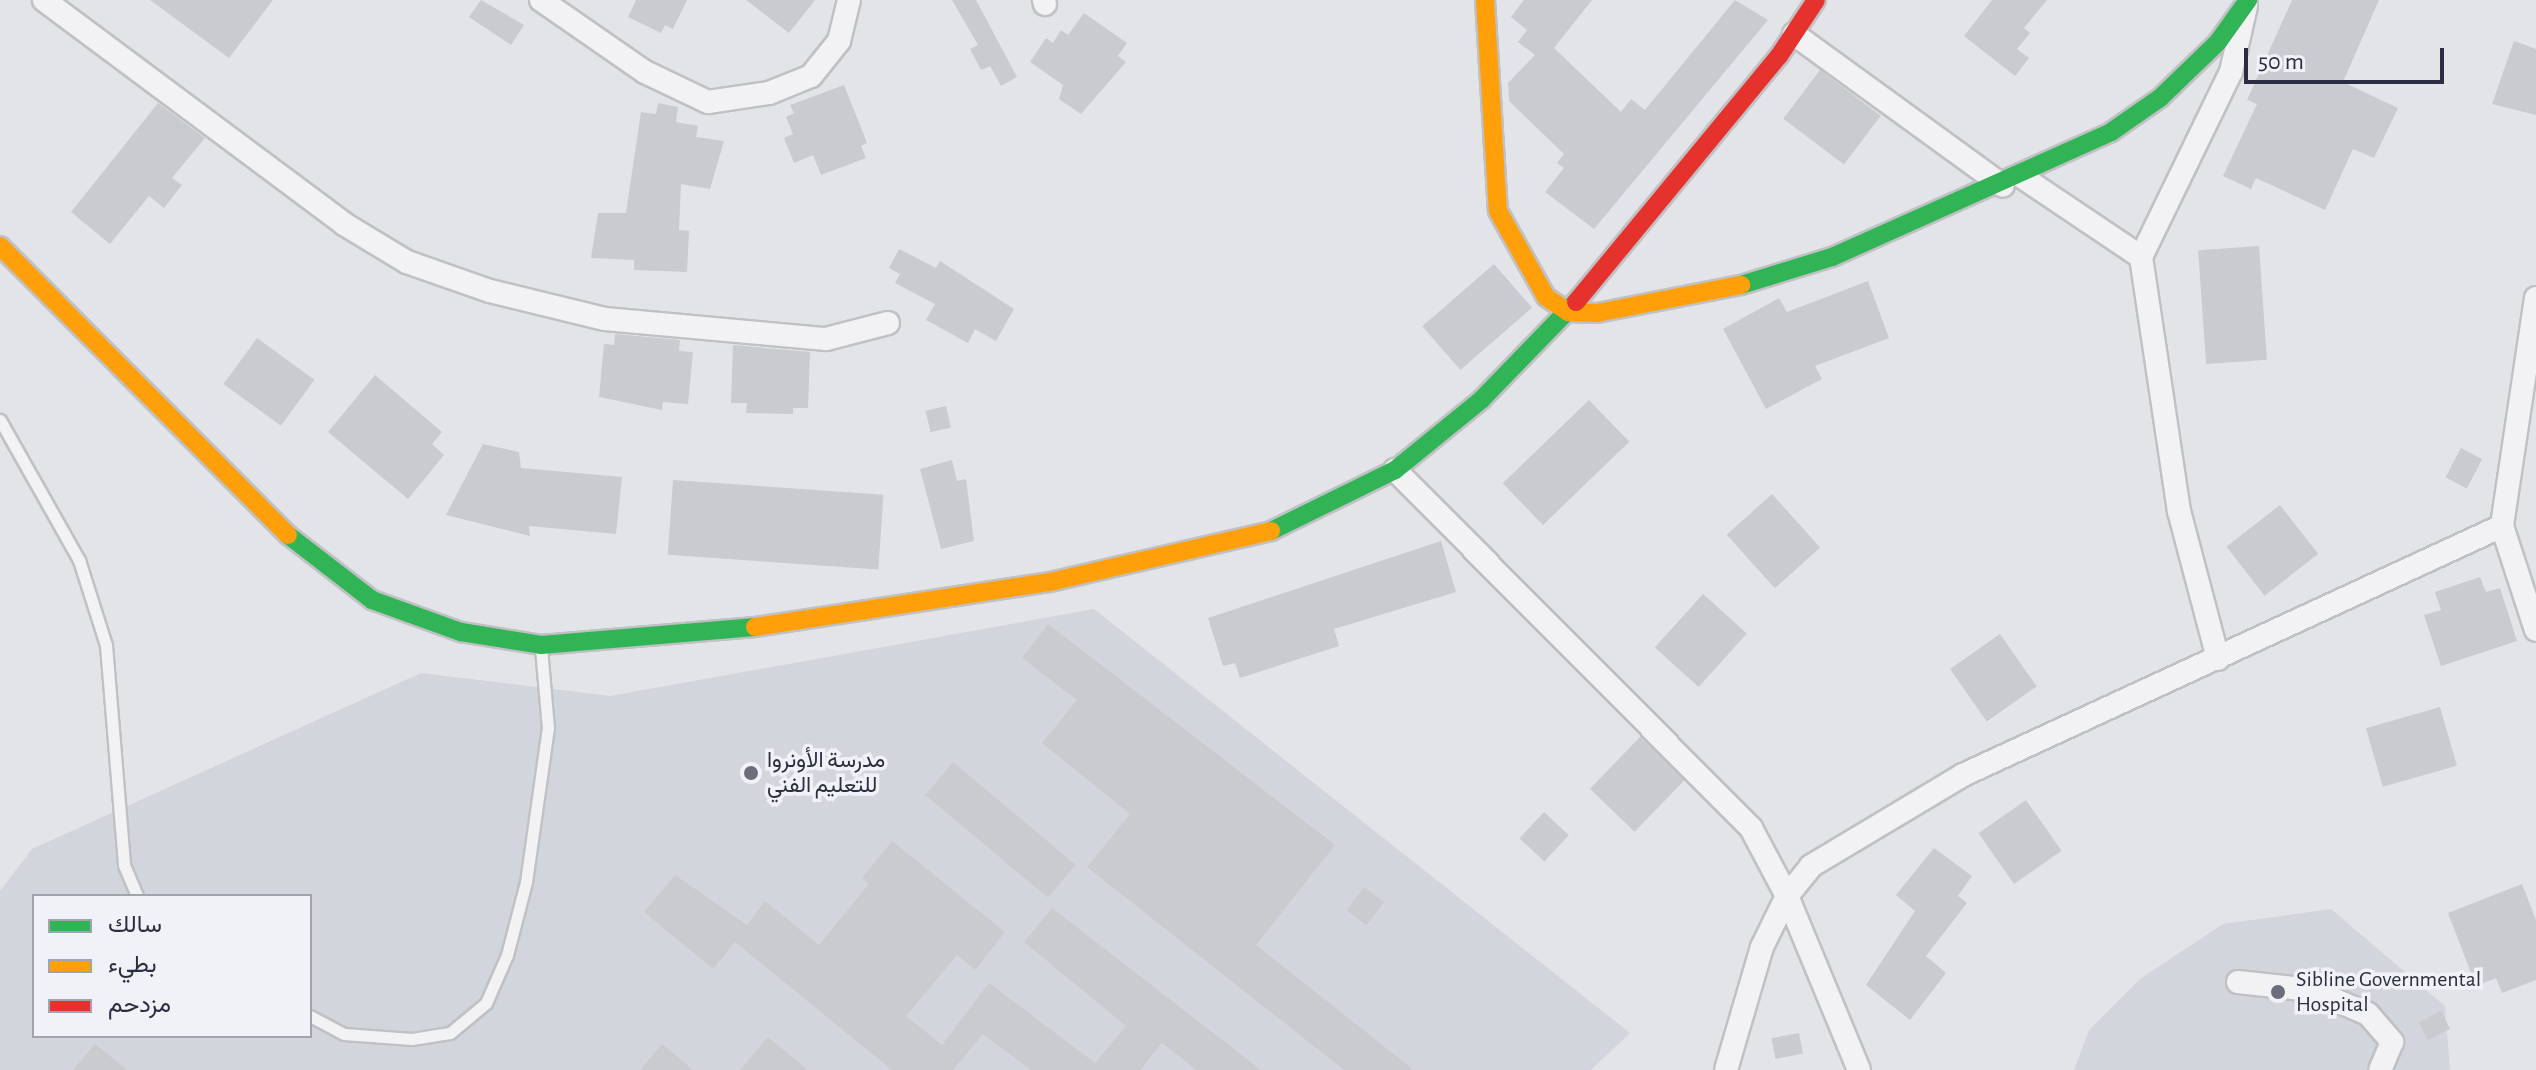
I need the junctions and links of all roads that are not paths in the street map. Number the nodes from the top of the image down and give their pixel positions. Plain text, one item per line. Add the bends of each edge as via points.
1 (44, 0) edge
2 (541, 0) edge
3 (849, 0) edge
4 (1485, 0) edge
5 (2247, 1) edge
6 (1811, 2) edge
7 (1794, 34) junction
8 (2012, 182) junction
9 (0, 246) edge
10 (2141, 257) junction
11 (2536, 298) edge
12 (1568, 312) junction
13 (888, 323) dead end
14 (0, 420) edge
15 (1395, 470) junction
16 (2502, 526) junction
17 (2536, 630) edge
18 (541, 645) junction
19 (2218, 659) junction
20 (136, 894) edge
21 (1787, 896) junction
22 (2238, 982) dead end
23 (312, 1017) edge
24 (1726, 1070) edge
25 (1859, 1070) edge
26 (2380, 1070) edge

1 - 13 street via 344,224 407,262 490,291 605,319 826,339
2 - 3 street via 645,72 708,102 769,93 811,76 839,41
4 - 12 main road via 1498,211 1535,283
5 - 8 main road via 2218,42 2160,98 2111,132
5 - 10 street via 2231,72
6 - 7 main road
7 - 8 street
7 - 12 main road
8 - 10 street
8 - 12 main road via 1832,257 1711,294 1630,309
9 - 18 main road via 281,529 330,571 372,600 461,632
10 - 19 street via 2179,511
11 - 16 street
12 - 15 main road via 1481,400
14 - 20 lane via 79,560 106,645 124,865
15 - 18 main road via 1267,534 1081,576 739,629
15 - 21 street via 1730,803
16 - 17 street
16 - 19 street
18 - 23 lane via 548,728 526,882 507,955 486,1003 450,1033 412,1039 344,1034
19 - 21 street via 1963,775 1811,866
21 - 24 street via 1747,989
21 - 25 street
22 - 26 street via 2312,990 2368,1014 2392,1042

